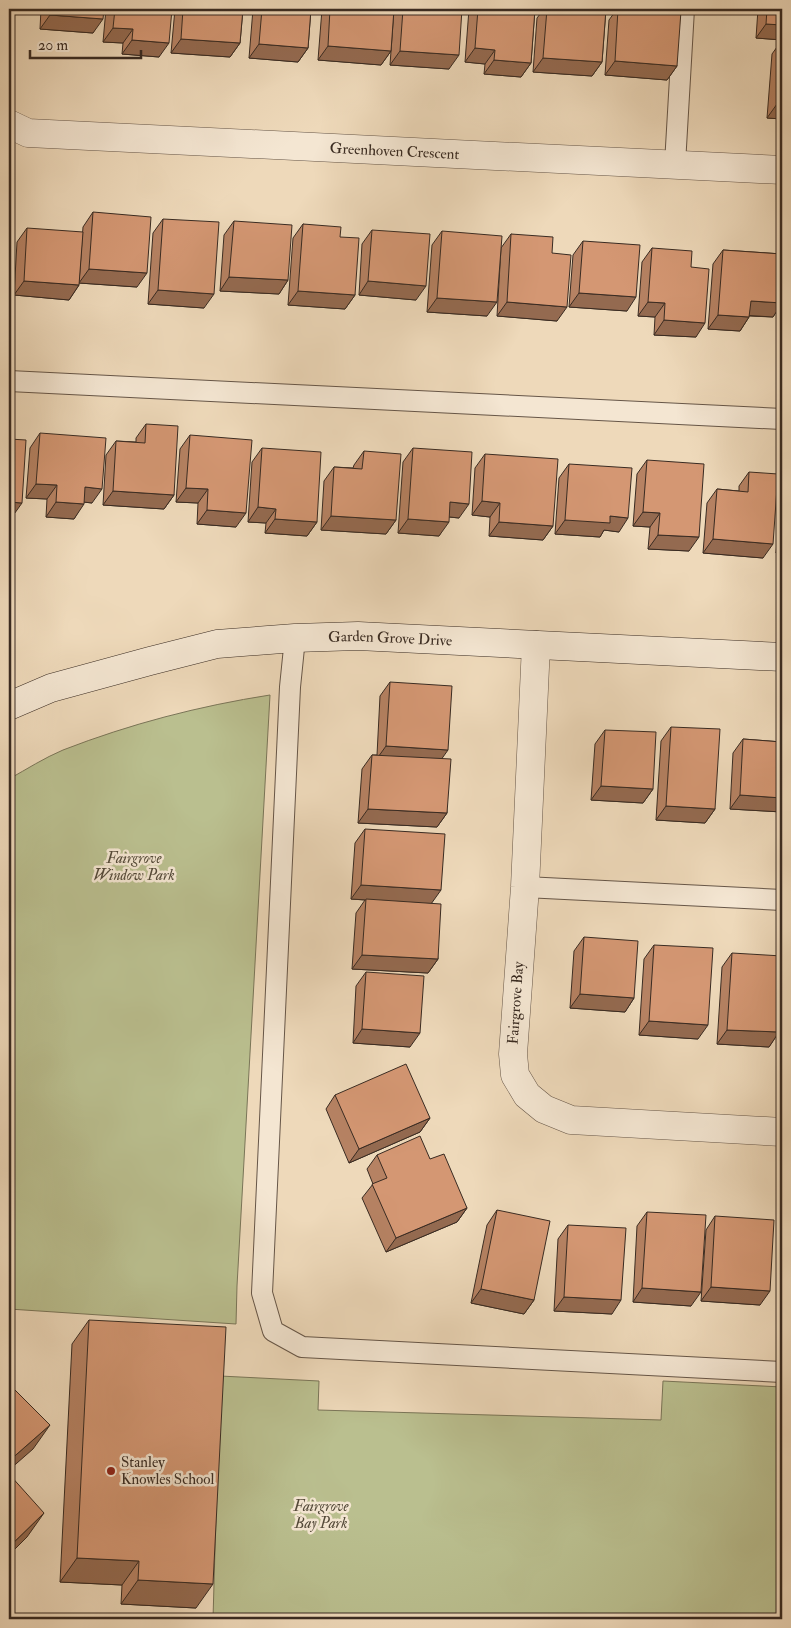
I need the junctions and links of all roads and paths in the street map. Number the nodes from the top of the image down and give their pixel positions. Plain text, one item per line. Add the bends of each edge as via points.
1 (684, 9) edge
2 (9, 124) edge
3 (676, 164) junction
4 (782, 170) edge
5 (9, 381) edge
6 (782, 419) edge
7 (295, 638) junction
8 (536, 645) junction
9 (782, 657) edge
10 (9, 706) edge
11 (525, 887) junction
12 (782, 900) edge
13 (782, 1132) edge
14 (782, 1372) edge

1 - 3 lane
2 - 3 street, Greenhoven Crescent via 28,133
3 - 4 street, Greenhoven Crescent
5 - 6 lane
7 - 8 street, Garden Grove Drive via 358,636
7 - 10 street, Garden Grove Drive via 217,644 51,688
7 - 14 lane via 262,1293 273,1330 302,1347
8 - 9 street, Garden Grove Drive
8 - 11 street, Fairgrove Bay
11 - 12 lane
11 - 13 street, Fairgrove Bay via 513,1054 515,1075 527,1095 544,1109 570,1120

